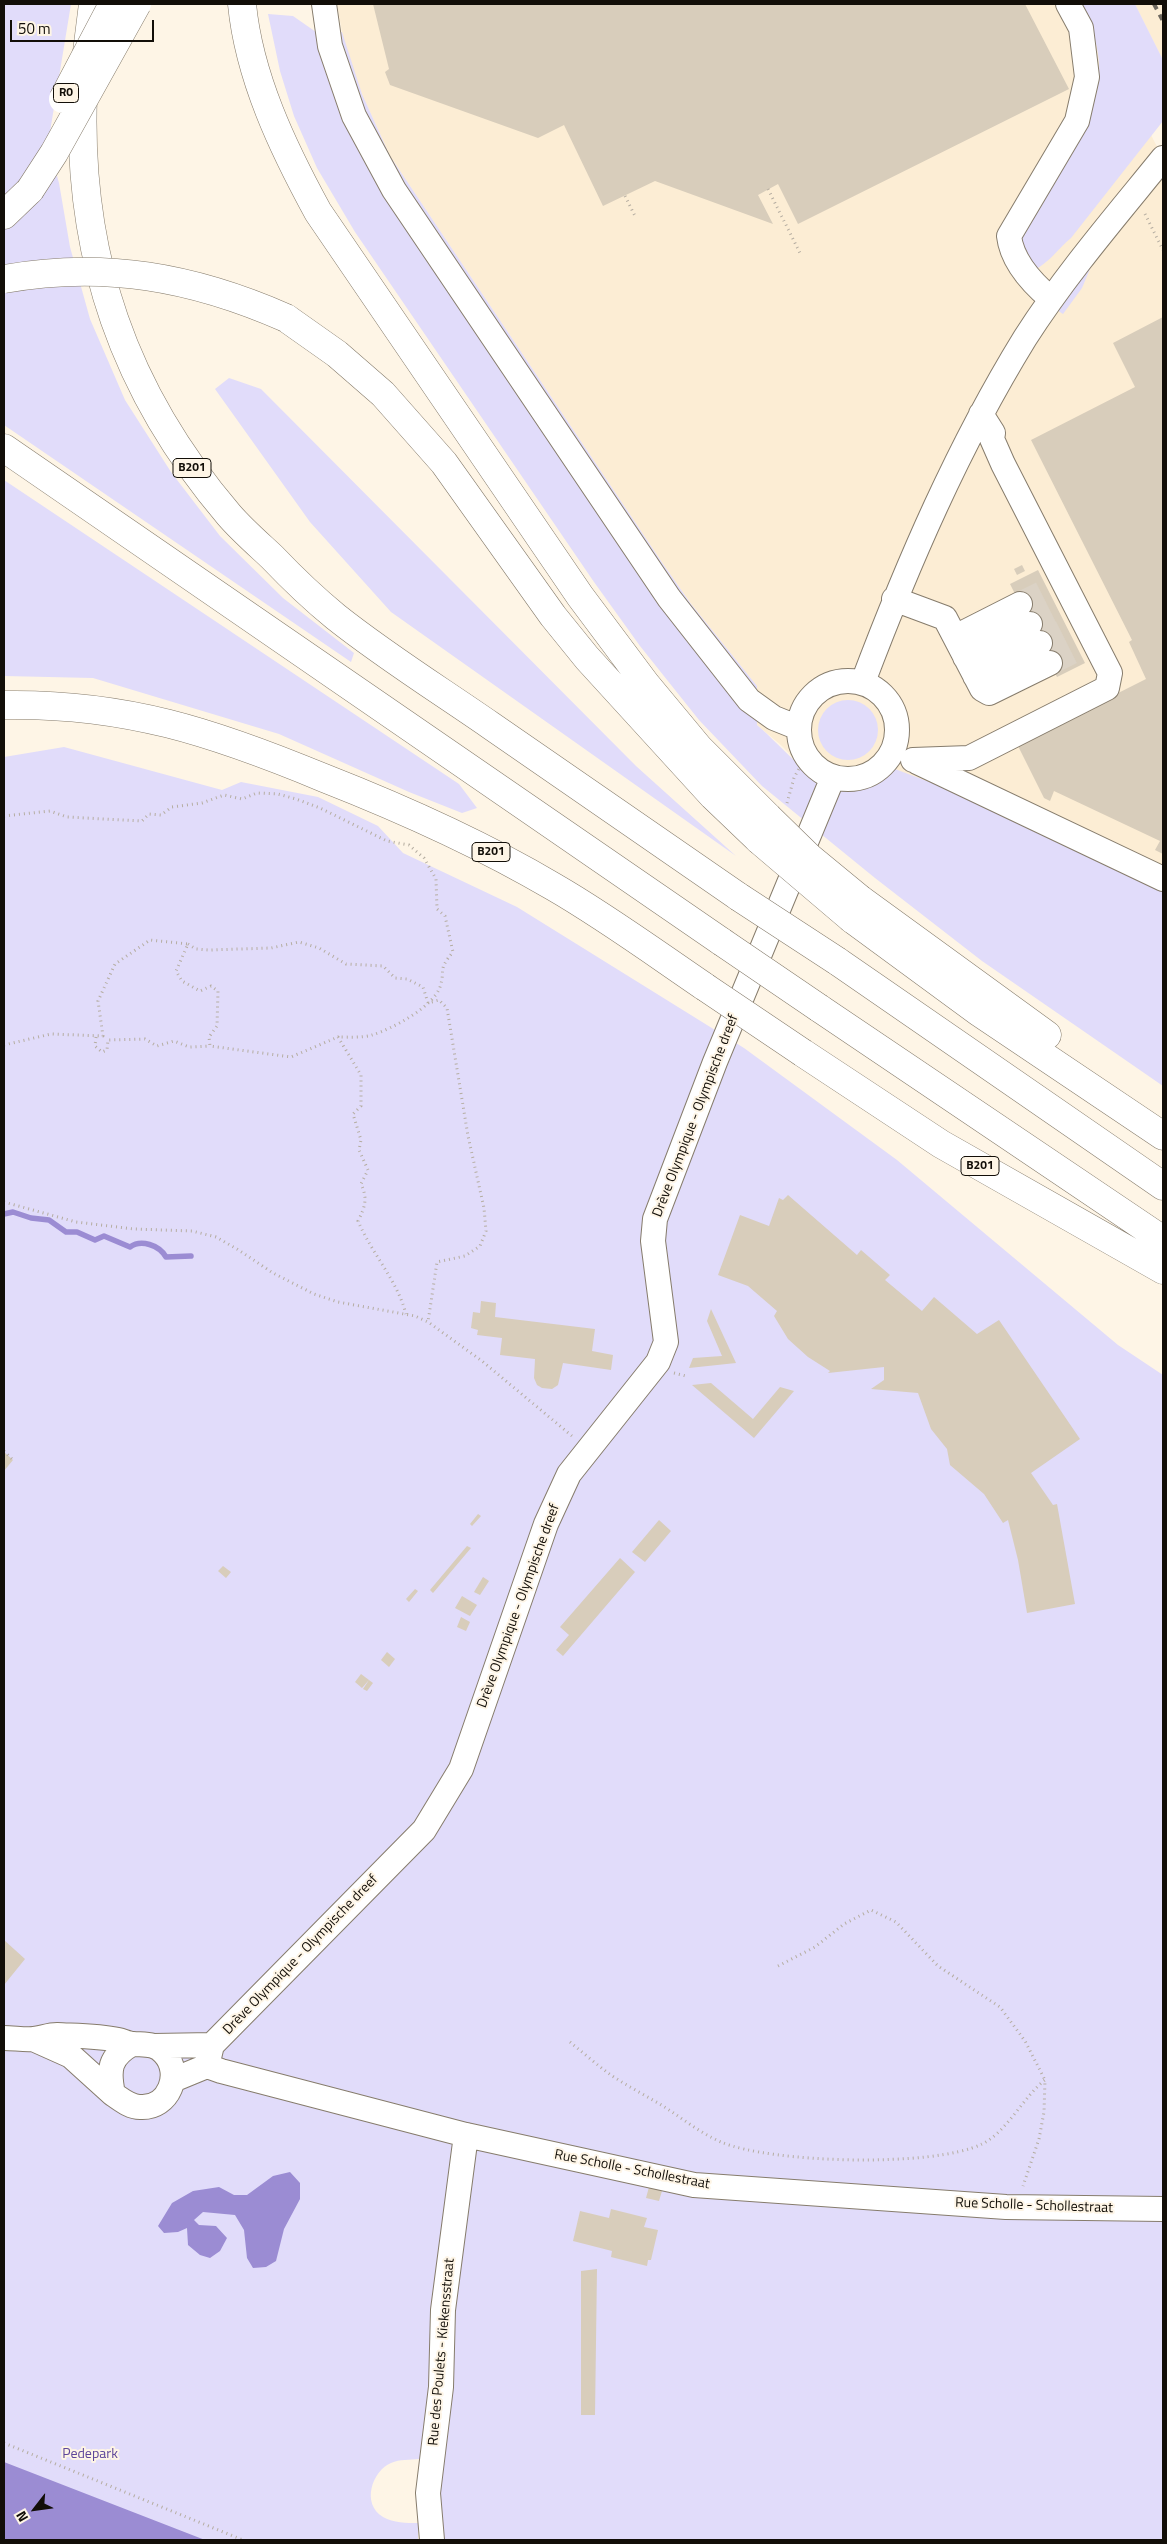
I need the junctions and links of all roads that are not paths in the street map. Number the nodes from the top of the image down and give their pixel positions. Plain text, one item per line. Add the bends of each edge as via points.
1 (93, 4) edge
2 (113, 4) edge
3 (137, 4) edge
4 (242, 4) edge
5 (324, 4) edge
6 (1068, 4) edge
7 (1163, 158) edge
8 (4, 207) edge
9 (4, 215) edge
10 (4, 279) edge
11 (1051, 300) junction
12 (981, 414) junction
13 (4, 448) edge
14 (894, 599) junction
15 (965, 656) junction
16 (863, 682) junction
17 (4, 705) edge
18 (799, 728) junction
19 (903, 756) junction
20 (833, 777) junction
21 (771, 820) junction
22 (1163, 879) edge
23 (856, 909) junction
24 (1163, 1116) edge
25 (1163, 1136) edge
26 (1163, 1186) edge
27 (1163, 1240) edge
28 (1163, 1270) edge
29 (4, 2038) edge
30 (33, 2039) junction
31 (143, 2045) junction
32 (210, 2056) junction
33 (174, 2080) junction
34 (113, 2094) junction
35 (466, 2135) junction
36 (1163, 2209) edge
37 (432, 2540) edge

1 - 26 highway, B201, bridge via 84,77 81,142 84,188 106,296 125,350 153,409 187,462 230,517 335,616
2 - 8 highway, R0, bridge
3 - 9 highway, bridge via 54,153 30,190
4 - 21 highway via 265,98 298,176 318,212 580,596 699,748
5 - 18 street via 330,46 354,116 394,190 669,598 749,700 774,718
6 - 11 street via 1081,28 1087,77 1077,120 1009,236 1010,246 1031,283
7 - 11 street
10 - 21 highway, bridge via 92,271 161,277 225,293 286,318 338,354 383,394 444,463 553,616 706,789
11 - 12 street
12 - 14 street via 945,481
12 - 19 street via 993,433 992,439 1002,464 1071,616 1110,673 1107,688 969,758
13 - 27 highway, bridge via 722,942
14 - 15 street via 945,618
14 - 16 street
15 - 15 street via 1035,634 989,693 982,689
16 - 18 street via 840,681 819,690 805,706
16 - 19 street via 878,690 890,703
17 - 28 highway, B201, bridge via 50,705 121,712 174,724 258,751 380,800 491,852 615,925 941,1144
18 - 20 street via 800,742 806,755
19 - 20 street via 867,775 850,779
19 - 22 street
20 - 32 street, Drève Olympique - Olympische dreef via 715,1062 655,1219 653,1241 666,1342 654,1367 569,1474 546,1524 461,1769 424,1830
21 - 23 highway, bridge
23 - 24 highway via 990,996
23 - 25 highway via 980,1013
29 - 30 street, Drève Olympique - Olympische dreef
30 - 31 street, Drève Olympique - Olympische dreef via 54,2035
30 - 34 street via 71,2056
31 - 32 street, Drève Olympique - Olympische dreef
31 - 33 street via 163,2051 170,2059
31 - 34 street via 121,2051 113,2061 109,2074
32 - 33 street
32 - 35 street, Rue Scholle - Schollestraat via 221,2071
33 - 34 street via 170,2091 152,2106 140,2108 129,2105
35 - 36 street, Rue Scholle - Schollestraat via 694,2186 1021,2207
35 - 37 street, Rue des Poulets - Kiekensstraat via 443,2310 441,2387 428,2493

